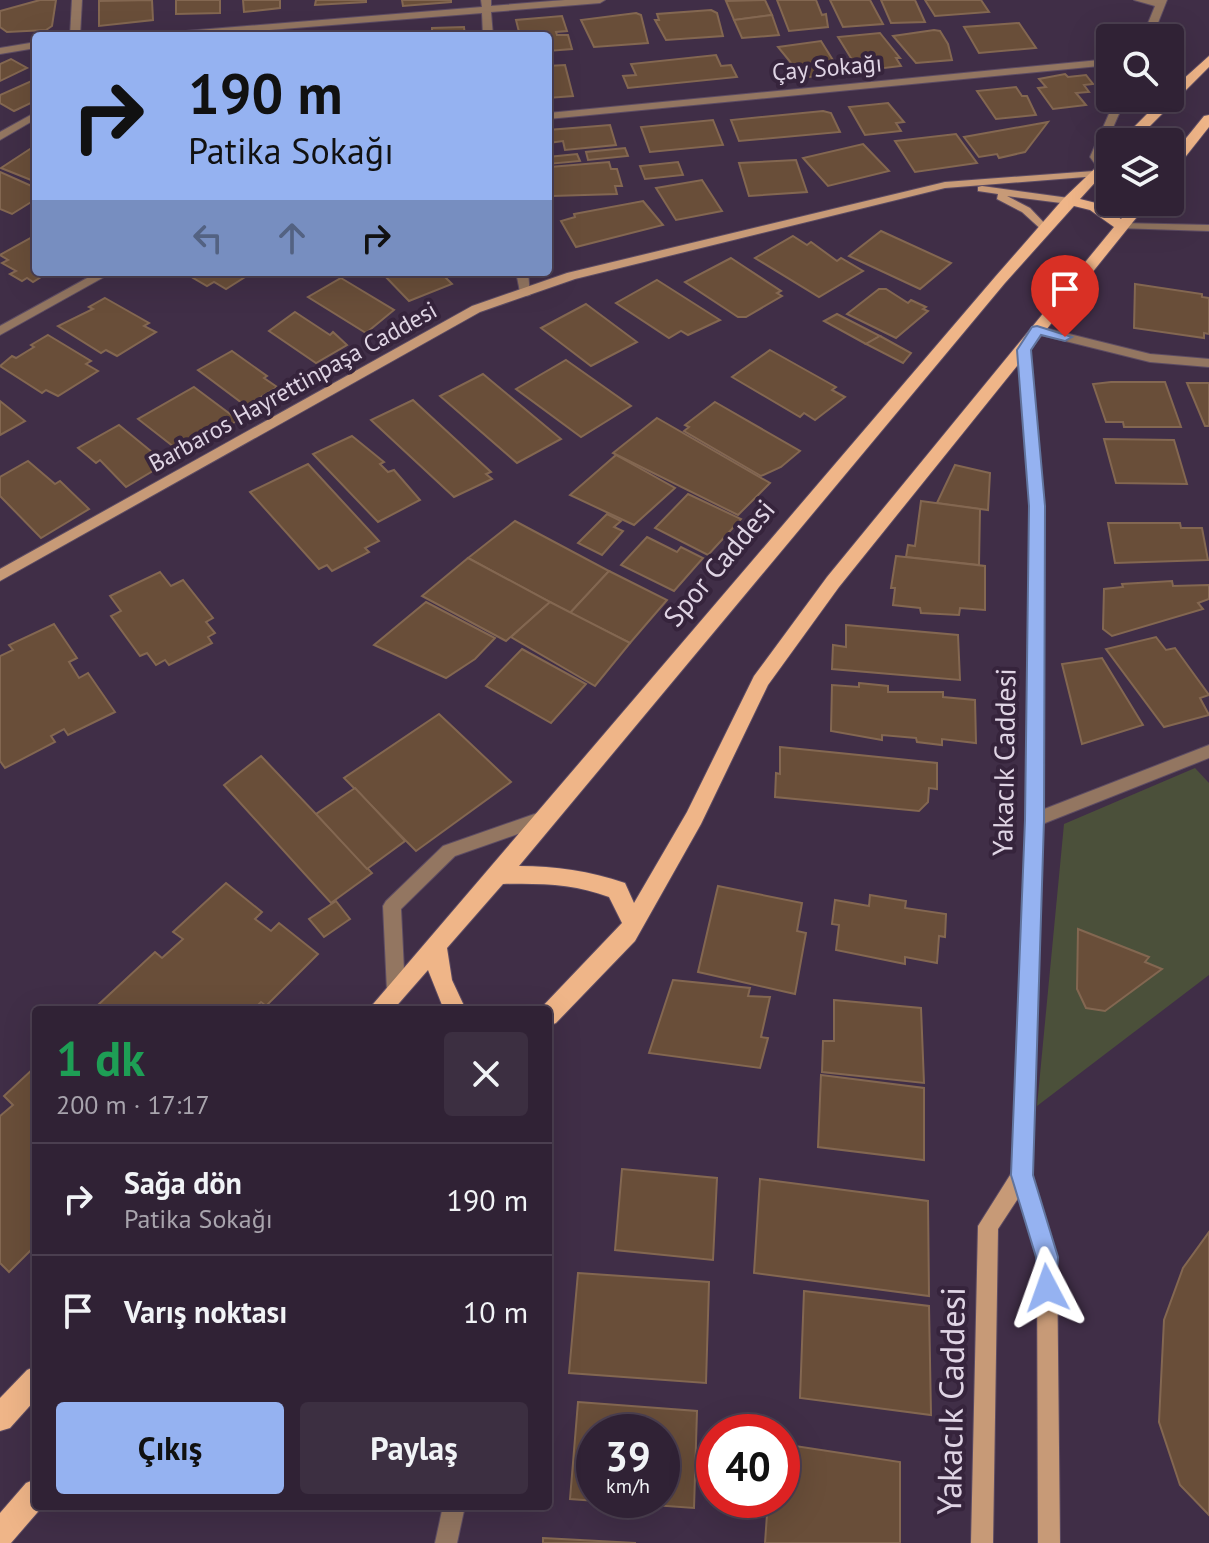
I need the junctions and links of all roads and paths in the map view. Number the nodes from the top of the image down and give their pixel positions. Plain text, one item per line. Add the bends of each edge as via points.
1 (77, 0) edge
2 (600, 0) edge
3 (1139, 0) edge
4 (1160, 2) edge
5 (488, 6) edge
6 (1152, 24) edge
7 (75, 32) edge
8 (205, 32) edge
9 (488, 32) edge
10 (31, 46) edge
11 (0, 51) edge
12 (1209, 60) edge
13 (1096, 63) edge
14 (552, 116) edge
15 (32, 117) edge
16 (1209, 119) edge
17 (1140, 128) edge
18 (0, 137) edge
19 (1184, 150) edge
20 (1096, 167) edge
21 (1096, 172) edge
22 (945, 185) junction
23 (1069, 201) junction
24 (1130, 216) edge
25 (1121, 226) junction
26 (1209, 228) edge
27 (1044, 229) junction
28 (100, 276) edge
29 (523, 276) edge
30 (526, 292) junction
31 (1037, 330) junction
32 (0, 331) edge
33 (1024, 350) junction
34 (1209, 363) edge
35 (0, 576) edge
36 (1209, 751) edge
37 (547, 816) junction
38 (1035, 820) junction
39 (498, 875) junction
40 (632, 922) junction
41 (436, 948) junction
42 (396, 991) junction
43 (383, 1006) edge
44 (453, 1006) edge
45 (552, 1012) edge
46 (1022, 1175) junction
47 (32, 1383) edge
48 (0, 1418) edge
49 (32, 1498) edge
50 (453, 1510) edge
51 (0, 1534) edge
52 (446, 1543) edge
53 (982, 1543) edge
54 (1049, 1543) edge

1 - 7 street
2 - 5 street
3 - 4 street
4 - 6 street
5 - 8 street
5 - 9 street
10 - 11 street
12 - 17 main road
13 - 14 street, Çay Sokağı
15 - 18 street
16 - 19 main road
20 - 22 street, Barbaros Hayrettinpaşa Caddesi
21 - 23 main road, Spor Caddesi
22 - 23 street, Barbaros Hayrettinpaşa Caddesi
22 - 27 street, Barbaros Hayrettinpaşa Caddesi via 1004,198
22 - 30 street, Barbaros Hayrettinpaşa Caddesi via 571,276
23 - 25 main road via 1095,207
23 - 27 main road, Spor Caddesi
24 - 25 main road
25 - 26 street
25 - 31 main road
27 - 37 main road, Spor Caddesi
28 - 32 street
29 - 30 street
30 - 35 street, Barbaros Hayrettinpaşa Caddesi via 476,309
31 - 33 main road
31 - 34 street via 1150,358
33 - 38 street, Yakacık Caddesi via 1037,506
33 - 40 main road via 833,582 761,681 694,818
36 - 38 street
37 - 39 main road, Spor Caddesi
37 - 42 street via 449,851 392,906
38 - 46 street, Yakacık Caddesi
39 - 40 main road via 590,879 617,890
39 - 41 main road, Spor Caddesi
40 - 45 main road via 627,934
41 - 42 main road, Spor Caddesi
41 - 44 main road via 441,981
42 - 43 main road, Spor Caddesi
46 - 53 street, Yakacık Caddesi via 988,1226
46 - 54 street, Yakacık Caddesi via 1047,1257
47 - 48 main road
49 - 51 main road
50 - 52 street

